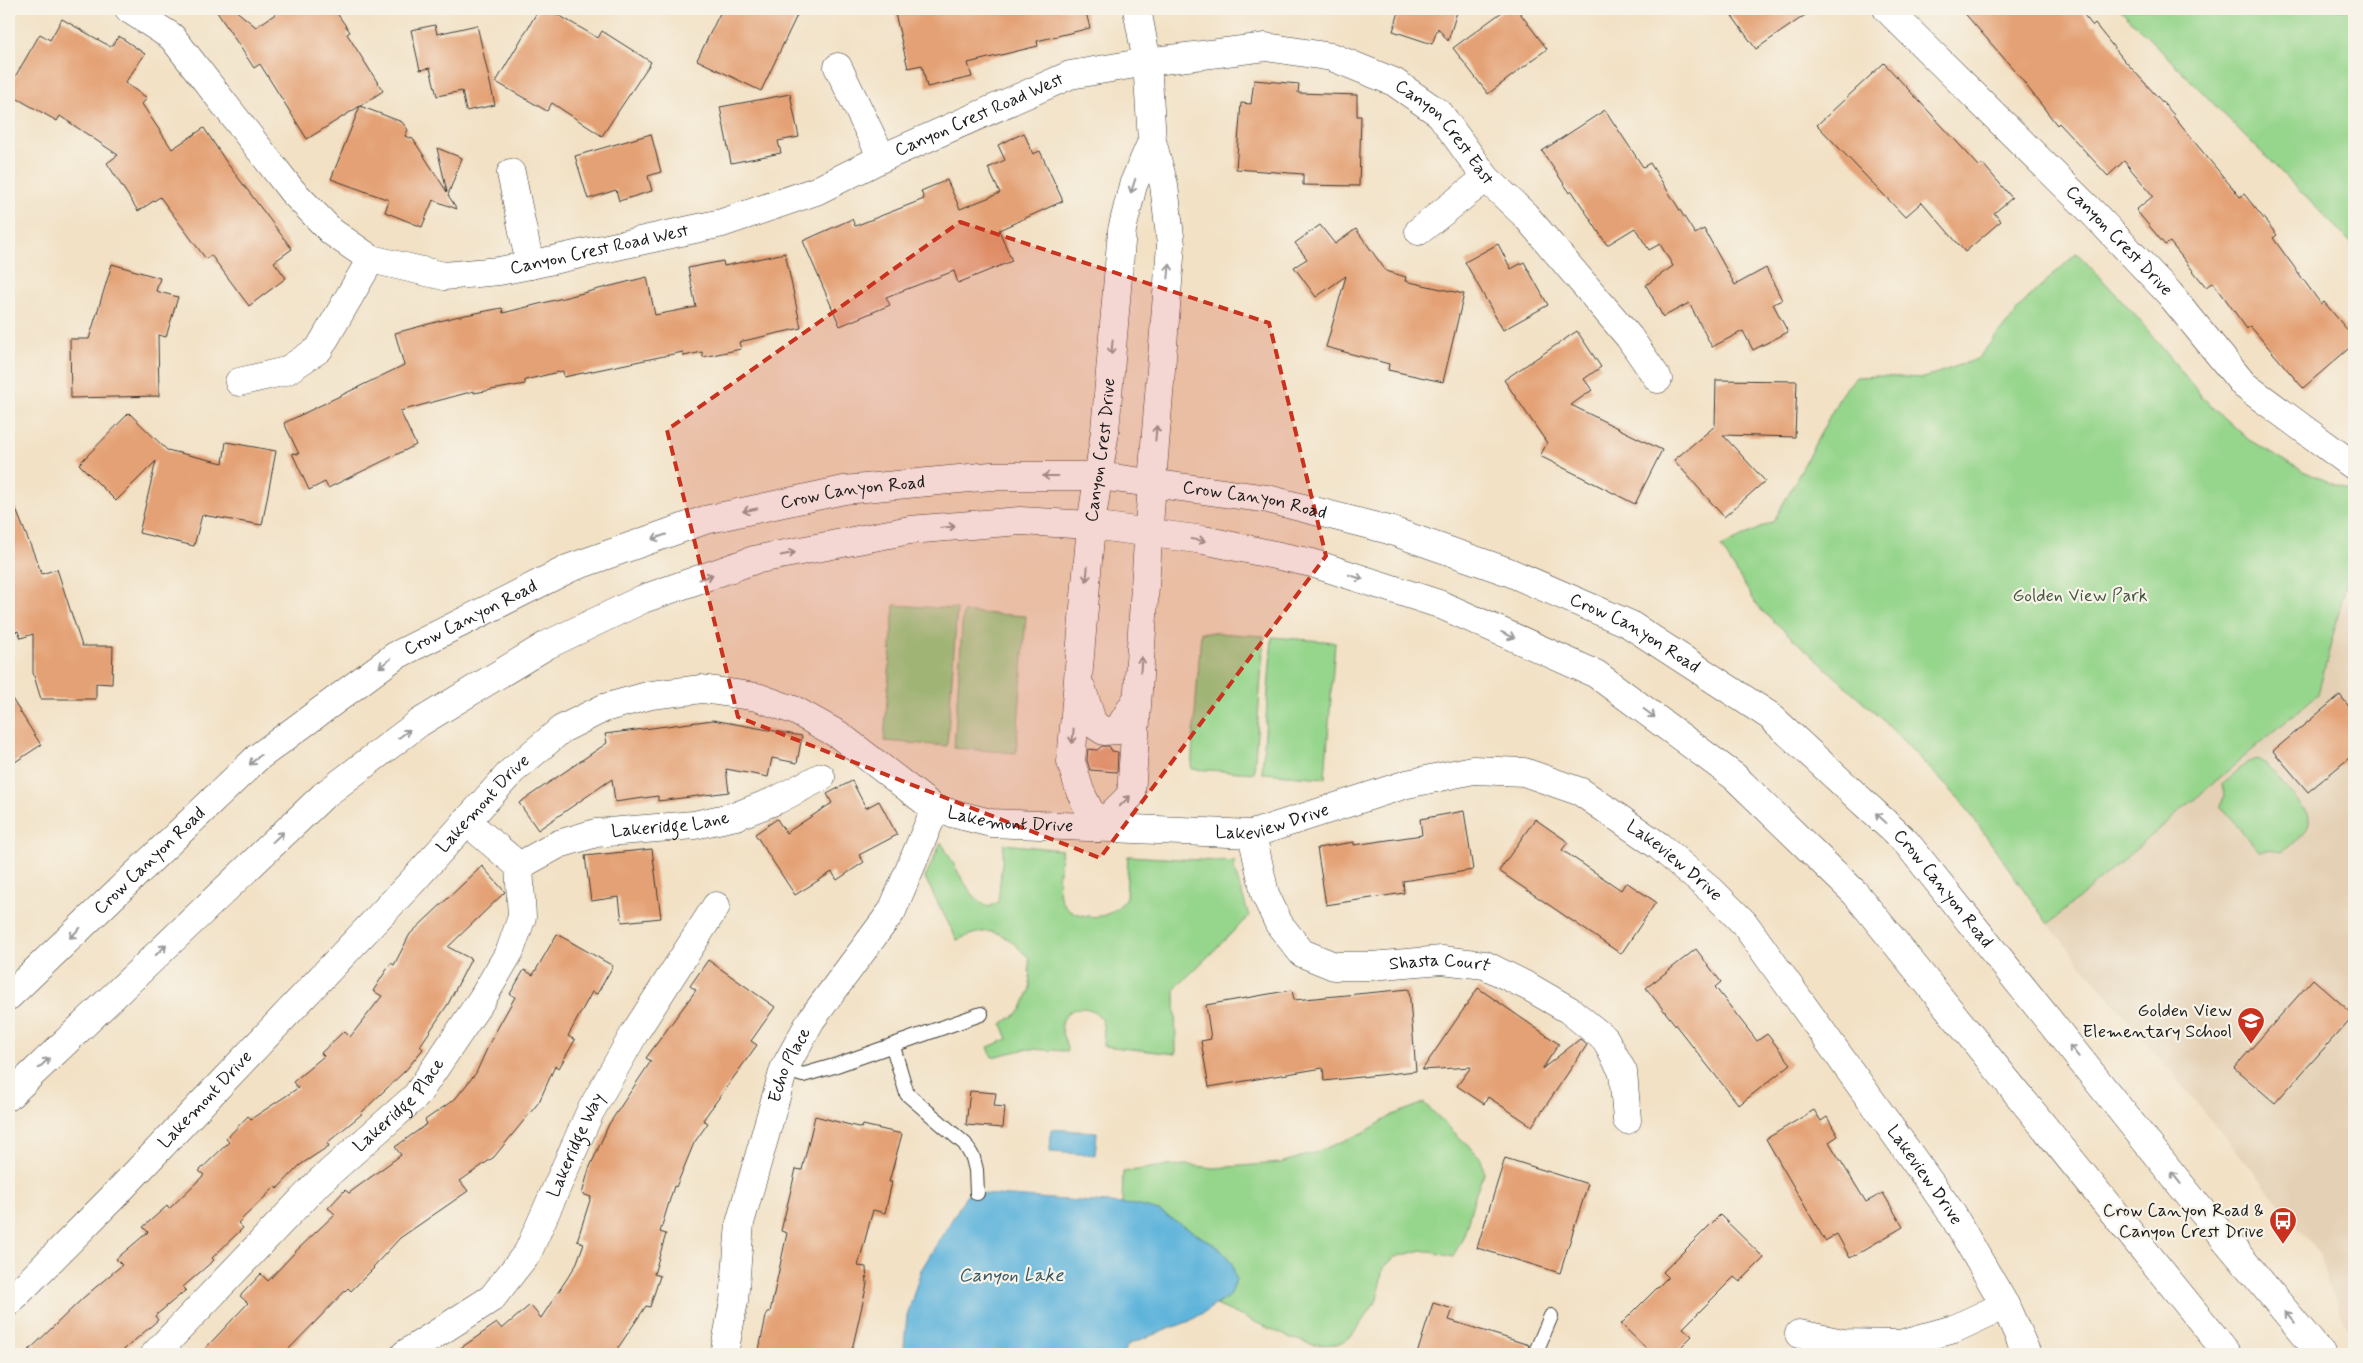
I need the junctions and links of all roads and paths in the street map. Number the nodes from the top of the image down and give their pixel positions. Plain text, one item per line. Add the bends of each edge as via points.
1 (129, 9) edge
2 (1137, 9) edge
3 (1887, 9) edge
4 (1147, 62) junction
5 (838, 67) dead end
6 (1152, 141) junction
7 (882, 158) junction
8 (511, 173) dead end
9 (1486, 178) junction
10 (1419, 231) dead end
11 (372, 259) junction
12 (530, 265) junction
13 (1658, 379) dead end
14 (239, 382) dead end
15 (2354, 466) edge
16 (1099, 476) junction
17 (1152, 482) junction
18 (1091, 526) junction
19 (1150, 534) junction
20 (1078, 676) junction
21 (1139, 696) junction
22 (821, 777) dead end
23 (935, 809) junction
24 (466, 821) junction
25 (1098, 828) junction
26 (1252, 834) junction
27 (519, 866) junction
28 (716, 906) dead end
29 (9, 996) edge
30 (981, 1014) dead end
31 (893, 1047) junction
32 (784, 1069) junction
33 (9, 1096) edge
34 (1627, 1120) dead end
35 (977, 1194) dead end
36 (9, 1302) edge
37 (2005, 1305) junction
38 (1551, 1316) dead end
39 (1799, 1334) dead end
40 (155, 1354) edge
41 (405, 1354) edge
42 (724, 1354) edge
43 (1535, 1354) edge
44 (2027, 1354) edge
45 (2228, 1354) edge
46 (2322, 1354) edge

1 - 11 street, Canyon Crest Road West via 172,37 292,191 332,232
2 - 4 street, Canyon Crest Drive
3 - 15 street, Canyon Crest Drive via 2094,214 2169,293 2244,385
4 - 6 street, Canyon Crest Drive
4 - 7 street, Canyon Crest Road West via 1070,75
4 - 9 street, Canyon Crest East via 1266,47 1332,58 1394,82 1440,114
5 - 7 street
6 -> 16 street, Canyon Crest Drive via 1133,185 1122,230
17 -> 6 street, Canyon Crest Drive via 1171,245 1164,185
7 - 12 street, Canyon Crest Road West via 816,191 722,223
8 - 12 street
9 - 10 street
9 - 13 street, Canyon Crest East via 1525,215 1629,337
11 - 12 street, Canyon Crest Road West via 444,276
11 - 14 street via 320,349 286,371
16 - 17 street, Crow Canyon Road
16 - 18 street, Canyon Crest Drive
16 -> 29 street, Crow Canyon Road via 991,476 844,490 705,520 570,568 394,656 257,758
17 - 19 street, Canyon Crest Drive
46 -> 17 street, Crow Canyon Road via 2200,1209 1906,842 1770,716 1629,624 1509,572 1389,530 1268,499
18 - 19 street
18 -> 20 street, Canyon Crest Drive
33 -> 18 street via 323,796 419,723 547,644 643,599 754,560 910,530 1020,521
21 -> 19 street, Canyon Crest Drive
19 -> 45 street via 1204,540 1312,563 1439,604 1596,674 1735,777 1855,893
20 - 21 street via 1093,724 1104,731 1118,730
20 -> 25 street, Canyon Crest Drive via 1070,762
25 -> 21 street, Canyon Crest Drive via 1131,795
22 - 27 street, Lakeridge Lane via 777,800 736,816 694,825 596,833 559,844
23 - 24 street, Lakemont Drive via 839,735 796,711 757,697 702,689 651,695 604,708 562,729 512,771
23 - 25 street, Lakemont Drive via 991,823
23 - 32 street, Echo Place via 892,910 811,1020
24 - 27 street
24 - 36 street, Lakemont Drive via 137,1172
25 - 26 street, Lakeview Drive
26 - 34 street, Shasta Court via 1266,894 1279,924 1302,954 1334,966 1442,960 1485,965 1531,988 1569,1010 1605,1039 1623,1072
26 - 37 street, Lakeview Drive via 1407,784 1473,770 1524,772 1581,792 1659,846 1744,923 1951,1212
27 - 40 street, Lakeridge Place via 522,917 510,951 482,999 416,1096 319,1182
28 - 41 street, Lakeridge Way via 634,1034 590,1112 528,1252 492,1298
30 - 31 lane
31 - 32 lane via 803,1075
31 - 35 lane via 907,1094 965,1144 976,1170
32 - 42 street, Echo Place via 740,1223 734,1301
37 - 39 street via 1954,1329 1900,1344 1843,1343
37 - 44 street, Lakeview Drive
38 - 43 lane

